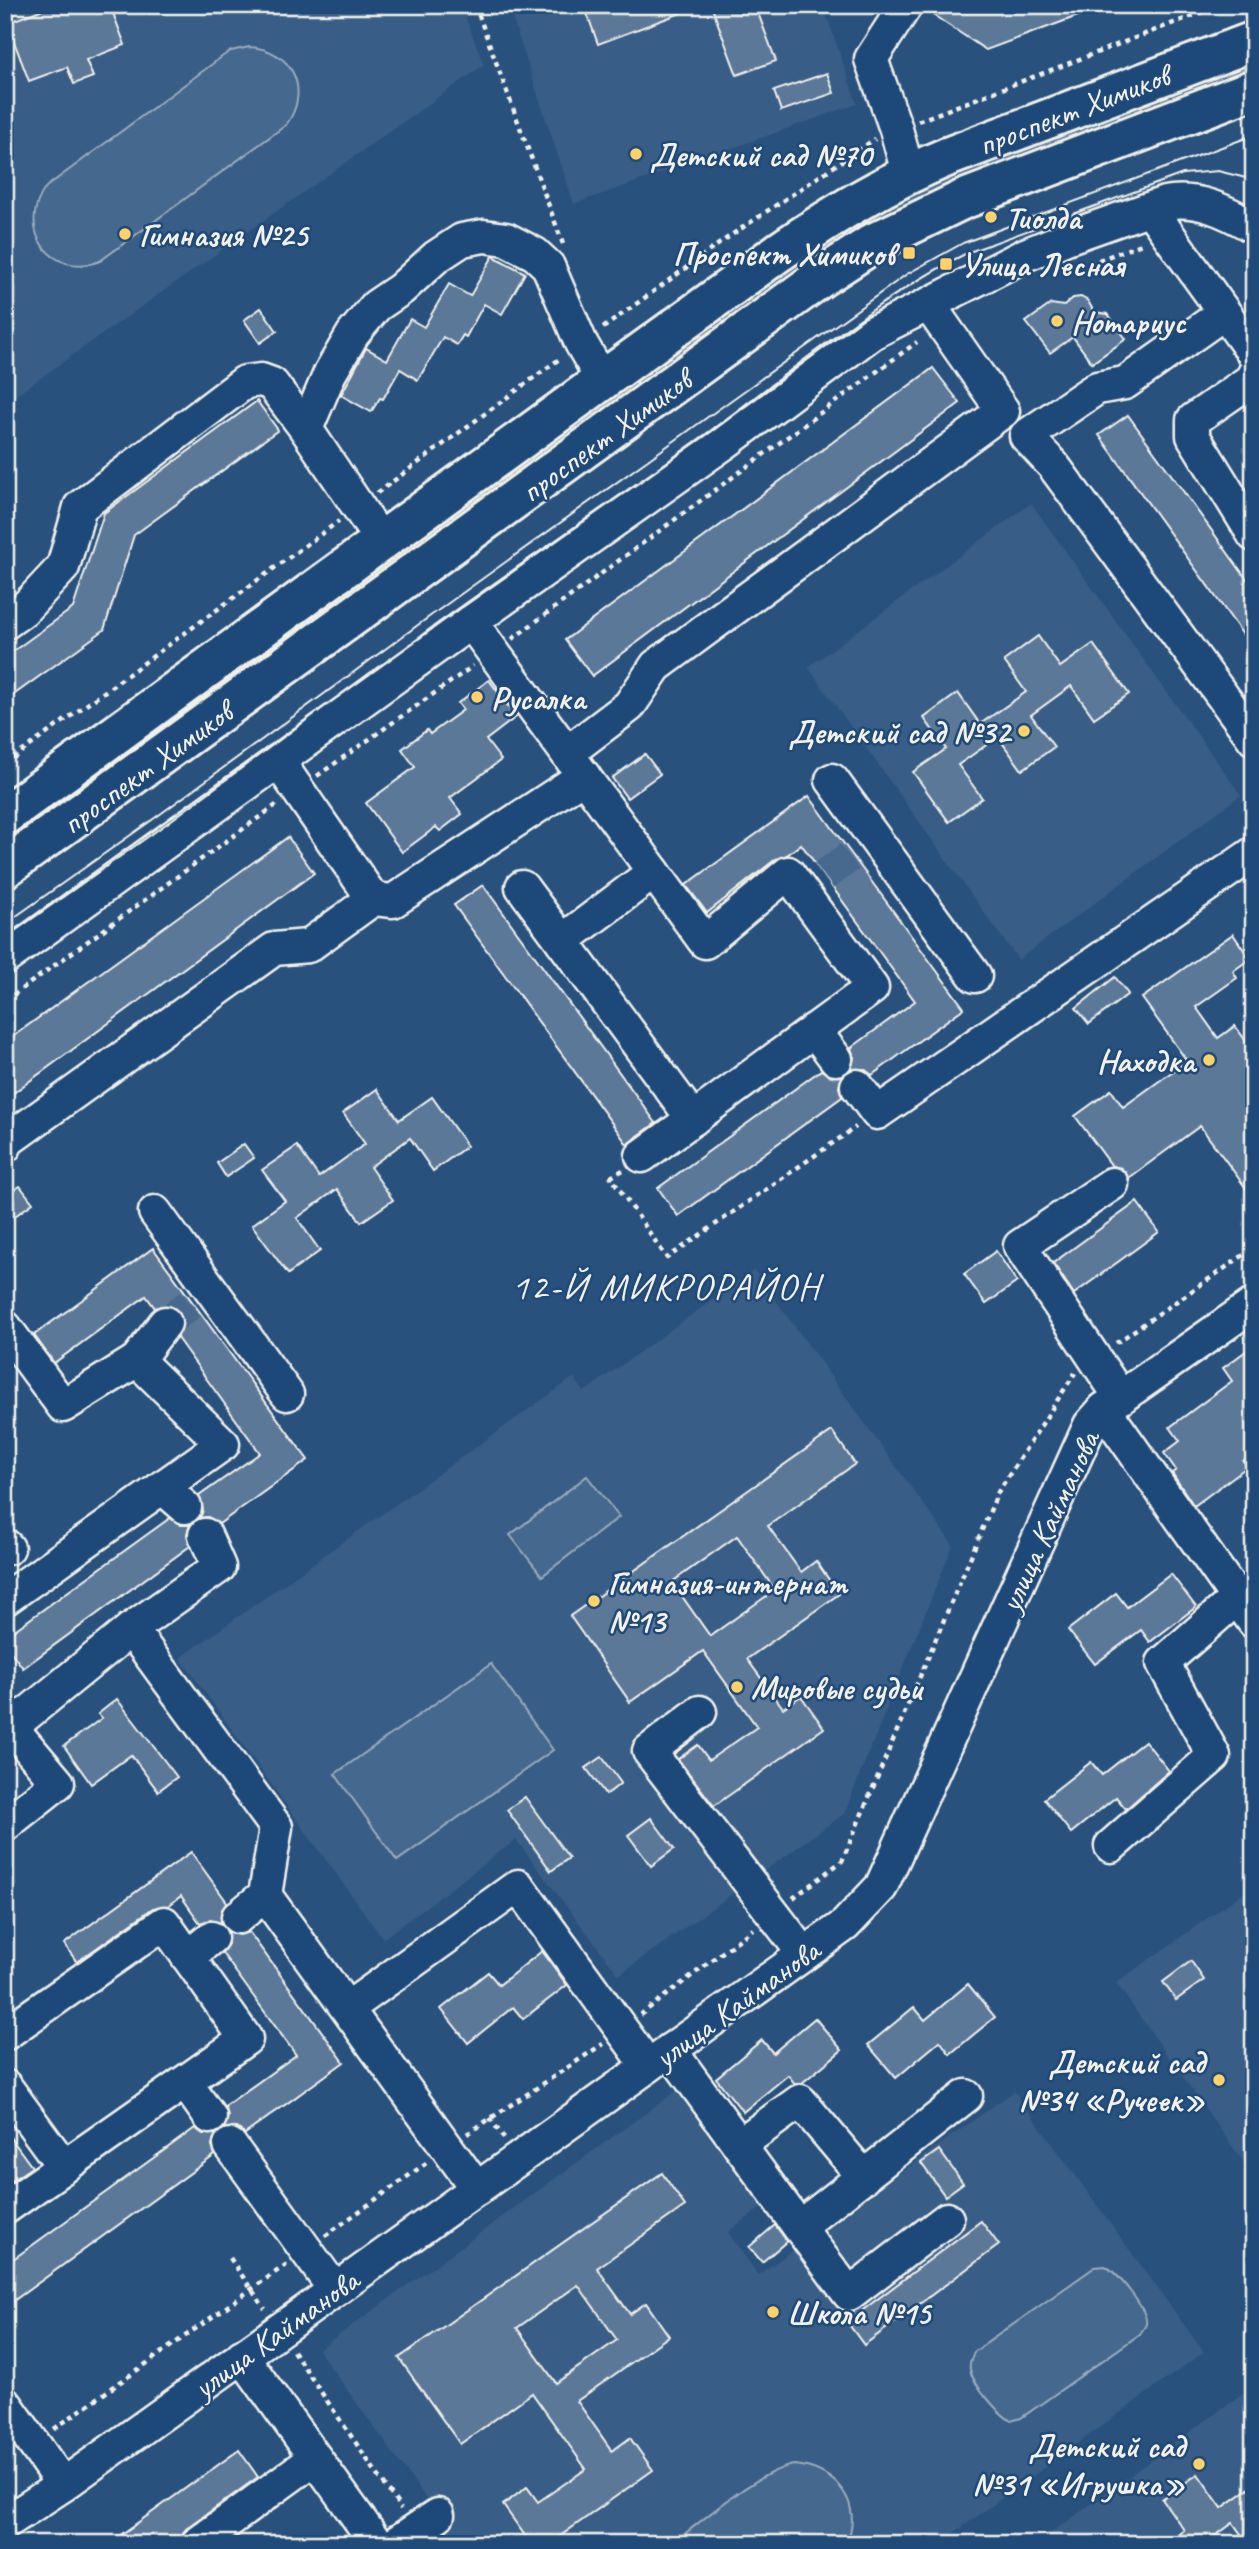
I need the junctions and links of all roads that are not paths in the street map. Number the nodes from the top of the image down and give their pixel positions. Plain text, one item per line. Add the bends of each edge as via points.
1 (906, 5) edge
2 (1254, 40) edge
3 (1254, 89) edge
4 (908, 173) junction
5 (1158, 220) junction
6 (1254, 227) edge
7 (1224, 313) junction
8 (935, 314) junction
9 (1254, 354) edge
10 (1254, 374) edge
11 (603, 381) junction
12 (1003, 411) junction
13 (306, 429) junction
14 (1026, 436) junction
15 (1254, 535) edge
16 (380, 541) junction
17 (471, 621) junction
18 (5, 623) edge
19 (1254, 739) edge
20 (278, 761) junction
21 (575, 764) junction
22 (832, 780) dead end
23 (5, 816) edge
24 (1254, 853) edge
25 (5, 868) edge
26 (654, 872) junction
27 (523, 887) dead end
28 (373, 898) junction
29 (562, 941) junction
30 (5, 958) edge
31 (975, 976) dead end
32 (814, 1030) junction
33 (836, 1059) dead end
34 (857, 1086) dead end
35 (693, 1119) junction
36 (5, 1146) edge
37 (642, 1156) road end
38 (1112, 1184) dead end
39 (155, 1212) dead end
40 (1254, 1304) edge
41 (165, 1323) tunnel mouth
42 (5, 1327) edge
43 (137, 1360) junction
44 (287, 1394) dead end
45 (1113, 1404) junction
46 (205, 1535) dead end
47 (5, 1599) edge
48 (1245, 1610) edge
49 (131, 1629) junction
50 (700, 1712) dead end
51 (8, 1724) edge
52 (5, 1825) edge
53 (1111, 1846) dead end
54 (265, 1895) junction
55 (238, 1917) dead end
56 (804, 1954) junction
57 (348, 2008) junction
58 (5, 2034) edge
59 (659, 2058) junction
60 (185, 2082) junction
61 (5, 2086) edge
62 (966, 2096) dead end
63 (210, 2117) dead end
64 (230, 2145) dead end
65 (739, 2145) junction
66 (64, 2167) junction
67 (864, 2177) junction
68 (477, 2189) junction
69 (5, 2208) edge
70 (947, 2219) dead end
71 (799, 2227) junction
72 (335, 2290) junction
73 (243, 2356) junction
74 (5, 2403) edge
75 (315, 2458) junction
76 (63, 2484) junction
77 (5, 2522) edge
78 (197, 2544) edge
79 (377, 2544) edge

1 - 4 street via 871,59
2 - 4 main road, проспект Химиков
3 - 25 main road, проспект Химиков via 962,200 875,242
4 - 11 main road, проспект Химиков via 853,202 779,252
5 - 6 street via 1177,201 1194,202 1223,210
5 - 7 street
5 - 8 street via 1069,237 1025,255
7 - 9 street
7 - 14 street via 1125,383 1097,388
8 - 12 street
8 - 17 street via 872,333
10 - 15 street via 1193,420 1193,436
11 - 13 street via 580,344 548,266 506,239 484,236 462,240 376,306 330,373
11 - 16 main road, проспект Химиков
12 - 14 street
12 - 21 street via 656,666 629,706
13 - 16 street
13 - 18 street via 272,384 245,382 80,507 63,567
14 - 19 street via 1053,465
16 - 23 main road, проспект Химиков
17 - 20 street
17 - 21 street
20 - 28 street
20 - 30 street
21 - 26 street
21 - 28 street via 393,901
22 - 31 street via 863,847
24 - 34 street via 877,1113
26 - 29 street
26 - 32 street via 705,942 788,873 813,884 872,988
27 - 29 street
28 - 36 street via 307,946 274,949
29 - 35 street
32 - 33 street
32 - 35 street
35 - 37 street
38 - 45 street via 1020,1246 1095,1358
39 - 44 street via 200,1293
40 - 45 street, улица Кайманова
41 - 43 street
42 - 43 street via 63,1406
43 - 47 street via 223,1444 174,1497
45 - 48 street
45 - 56 street, улица Кайманова via 1090,1425 881,1887 845,1925
46 - 49 street via 219,1567
48 - 53 street via 1163,1663 1214,1756
49 - 51 street
49 - 54 street via 276,1827
50 - 56 street via 649,1751
51 - 52 street via 58,1783
54 - 55 street
54 - 57 street
56 - 59 street, улица Кайманова
57 - 59 street via 518,1886 621,2029
57 - 68 street
58 - 60 street via 164,1923 200,1948 246,2039
59 - 65 street
59 - 68 street, улица Кайманова
60 - 63 street
60 - 66 street
61 - 66 street
62 - 67 street
64 - 72 street
65 - 67 street via 800,2101
65 - 71 street
66 - 69 street
67 - 71 street
68 - 72 street, улица Кайманова
70 - 71 street via 849,2294
72 - 73 street, улица Кайманова
73 - 75 street
73 - 76 street, улица Кайманова
74 - 76 street
75 - 78 street
75 - 79 street
76 - 77 street, улица Кайманова

